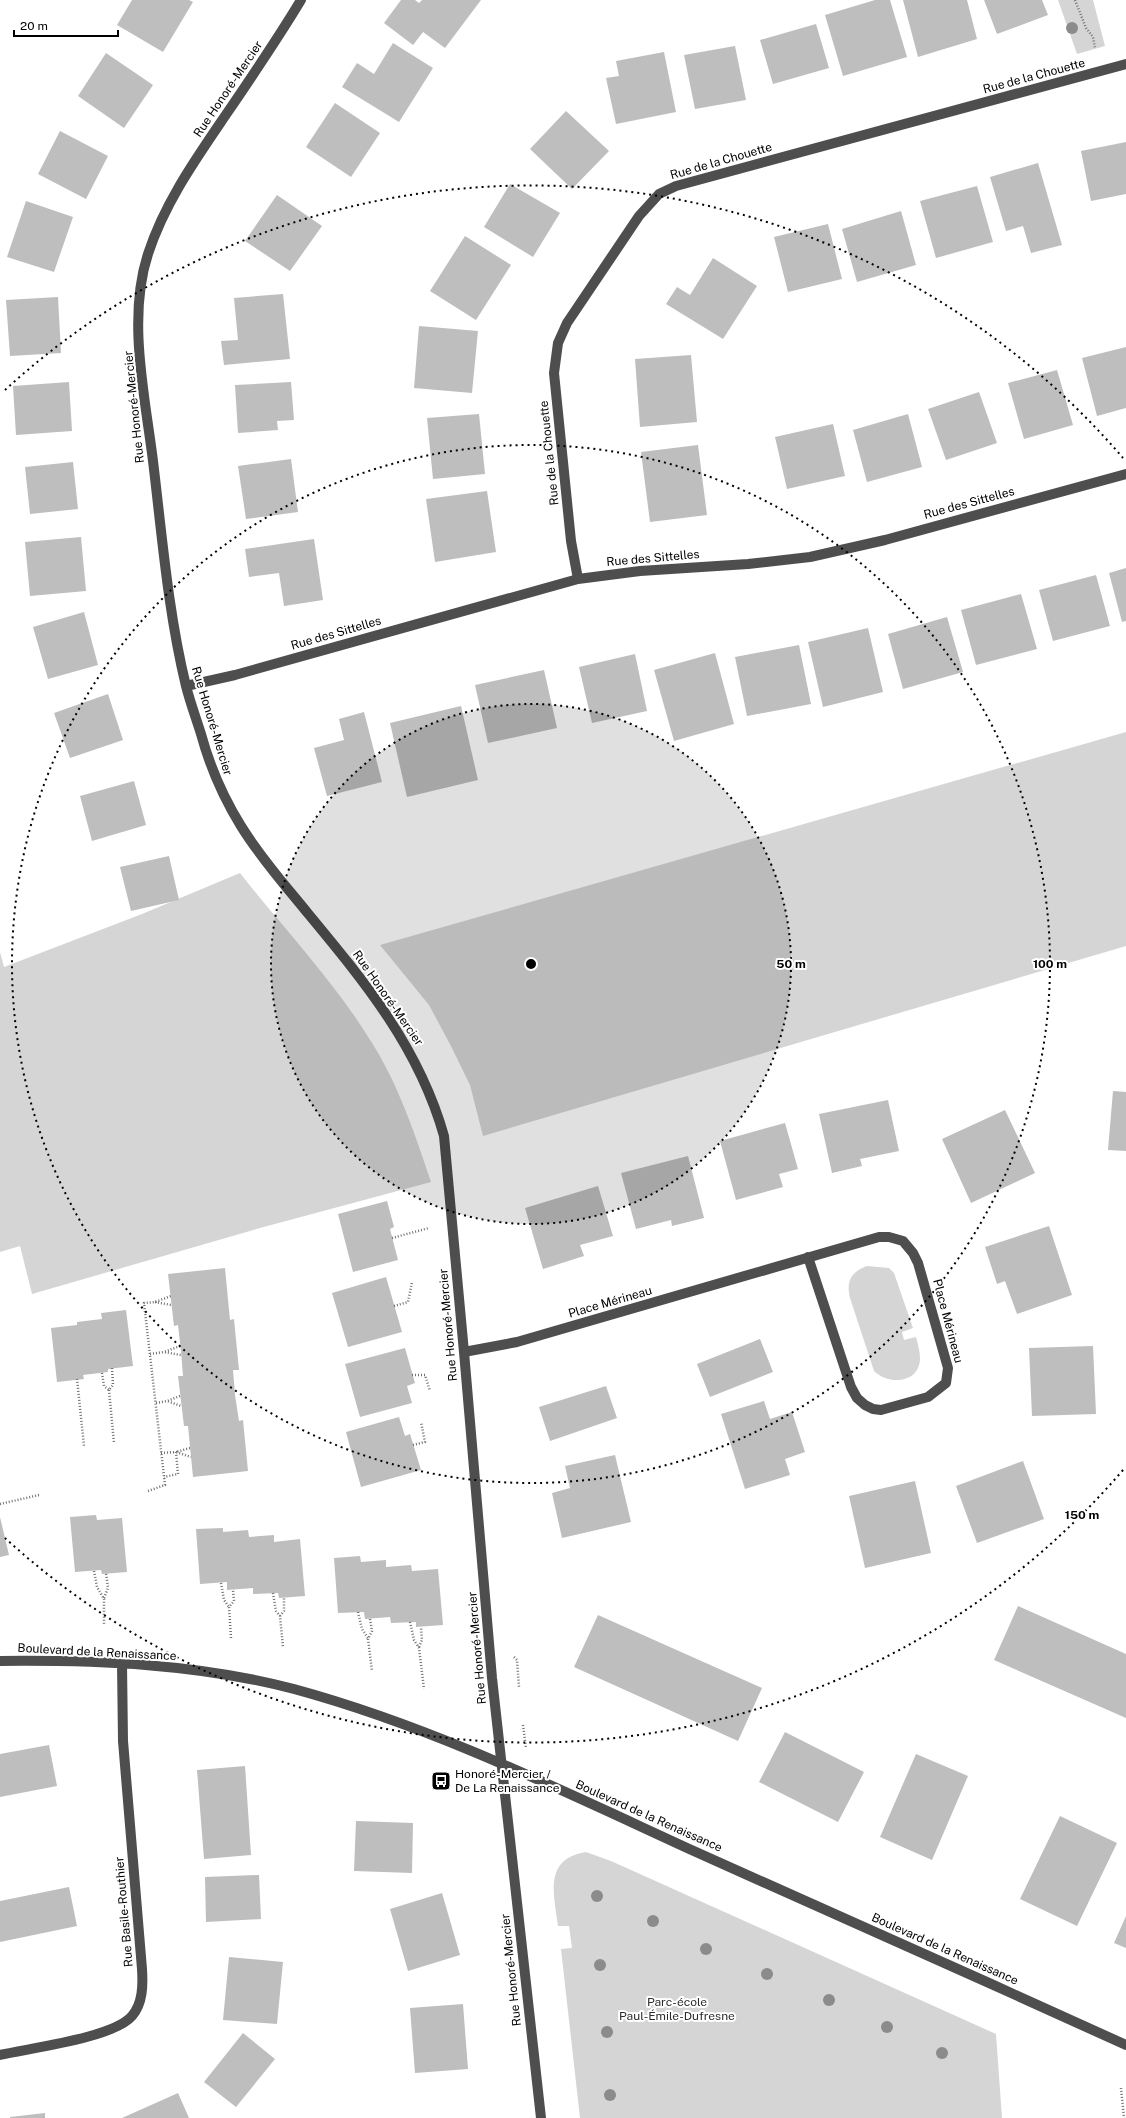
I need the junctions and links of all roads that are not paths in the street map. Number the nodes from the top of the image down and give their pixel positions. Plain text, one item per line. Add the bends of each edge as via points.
1 (301, 0) edge
2 (1126, 64) edge
3 (1126, 474) edge
4 (578, 579) junction
5 (186, 686) junction
6 (808, 1257) junction
7 (464, 1352) junction
8 (0, 1661) edge
9 (122, 1664) junction
10 (501, 1764) junction
11 (1126, 2045) edge
12 (0, 2055) edge
13 (541, 2118) edge

1 - 5 street, Rue Honoré-Mercier via 171,202 147,258 140,292 138,308 142,370 168,583
2 - 4 street, Rue de la Chouette via 676,186 653,200 639,216 567,323 555,354 555,388 571,541
3 - 4 street, Rue des Sittelles via 885,540 810,557 640,571
4 - 5 street, Rue des Sittelles via 235,675
5 - 7 street, Rue Honoré-Mercier via 215,777 242,828 262,858 386,1014 408,1047 422,1077 444,1136
6 - 6 street, Place Mérineau via 857,1398 873,1410 881,1410 928,1397 946,1383 946,1357 918,1263 908,1246 897,1238 879,1237
6 - 7 street, Place Mérineau via 517,1342
7 - 10 street, Rue Honoré-Mercier
8 - 9 street, Boulevard de la Renaissance
9 - 10 street, Boulevard de la Renaissance via 215,1674 291,1689 392,1720
9 - 12 street, Rue Basile-Routhier via 123,1741 142,1969 140,2000 132,2016 111,2030
10 - 11 street, Boulevard de la Renaissance
10 - 13 street, Rue Honoré-Mercier

